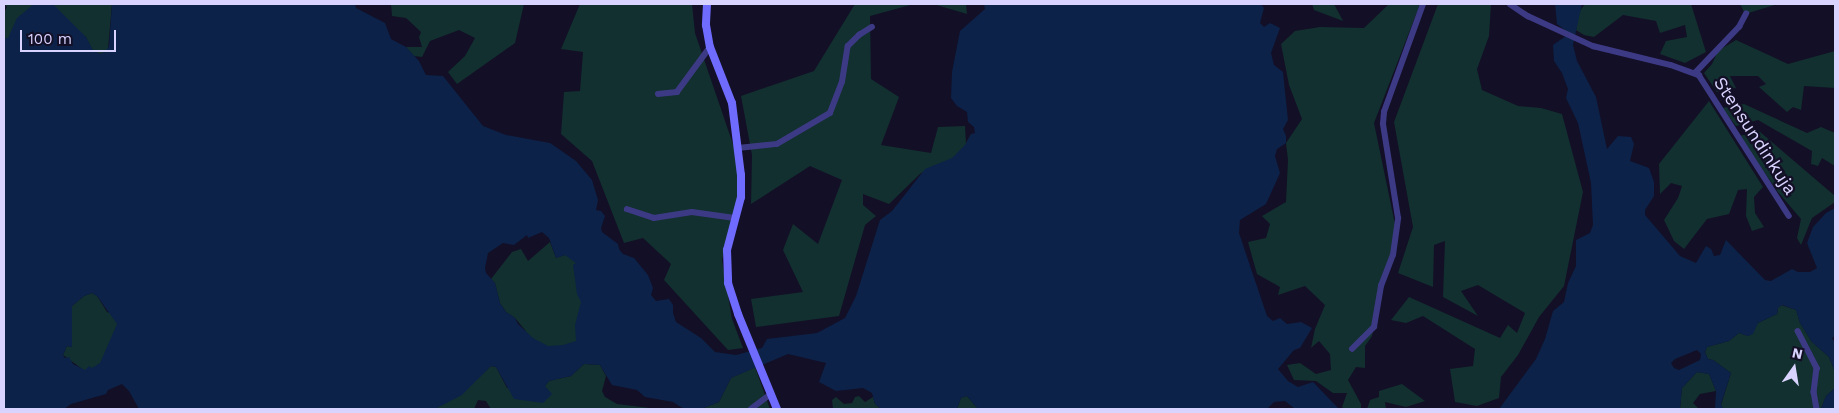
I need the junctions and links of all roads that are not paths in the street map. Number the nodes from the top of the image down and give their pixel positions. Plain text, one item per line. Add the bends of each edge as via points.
1 (707, 4) edge
2 (1423, 4) edge
3 (1510, 4) edge
4 (1746, 14) dead end
5 (872, 27) dead end
6 (710, 47) junction
7 (1695, 73) junction
8 (658, 94) dead end
9 (738, 148) junction
10 (627, 209) dead end
11 (1790, 216) dead end
12 (735, 218) junction
13 (1798, 331) dead end
14 (1352, 350) dead end
15 (771, 394) junction
16 (751, 409) edge
17 (777, 409) edge
18 (1817, 409) edge

1 - 6 street
2 - 14 street via 1384,112 1383,124 1398,218 1393,255 1381,286 1374,328
3 - 7 street via 1582,42
4 - 7 street via 1739,27
5 - 9 street via 848,46 842,82 830,113 777,144
6 - 8 street via 677,92
6 - 9 street via 731,97
7 - 11 street, Stensundinkuja
9 - 12 street via 741,189
10 - 12 street via 654,218 692,212
12 - 15 street via 727,250 727,274 733,301
13 - 18 street via 1817,368 1814,392
15 - 16 street
15 - 17 street

